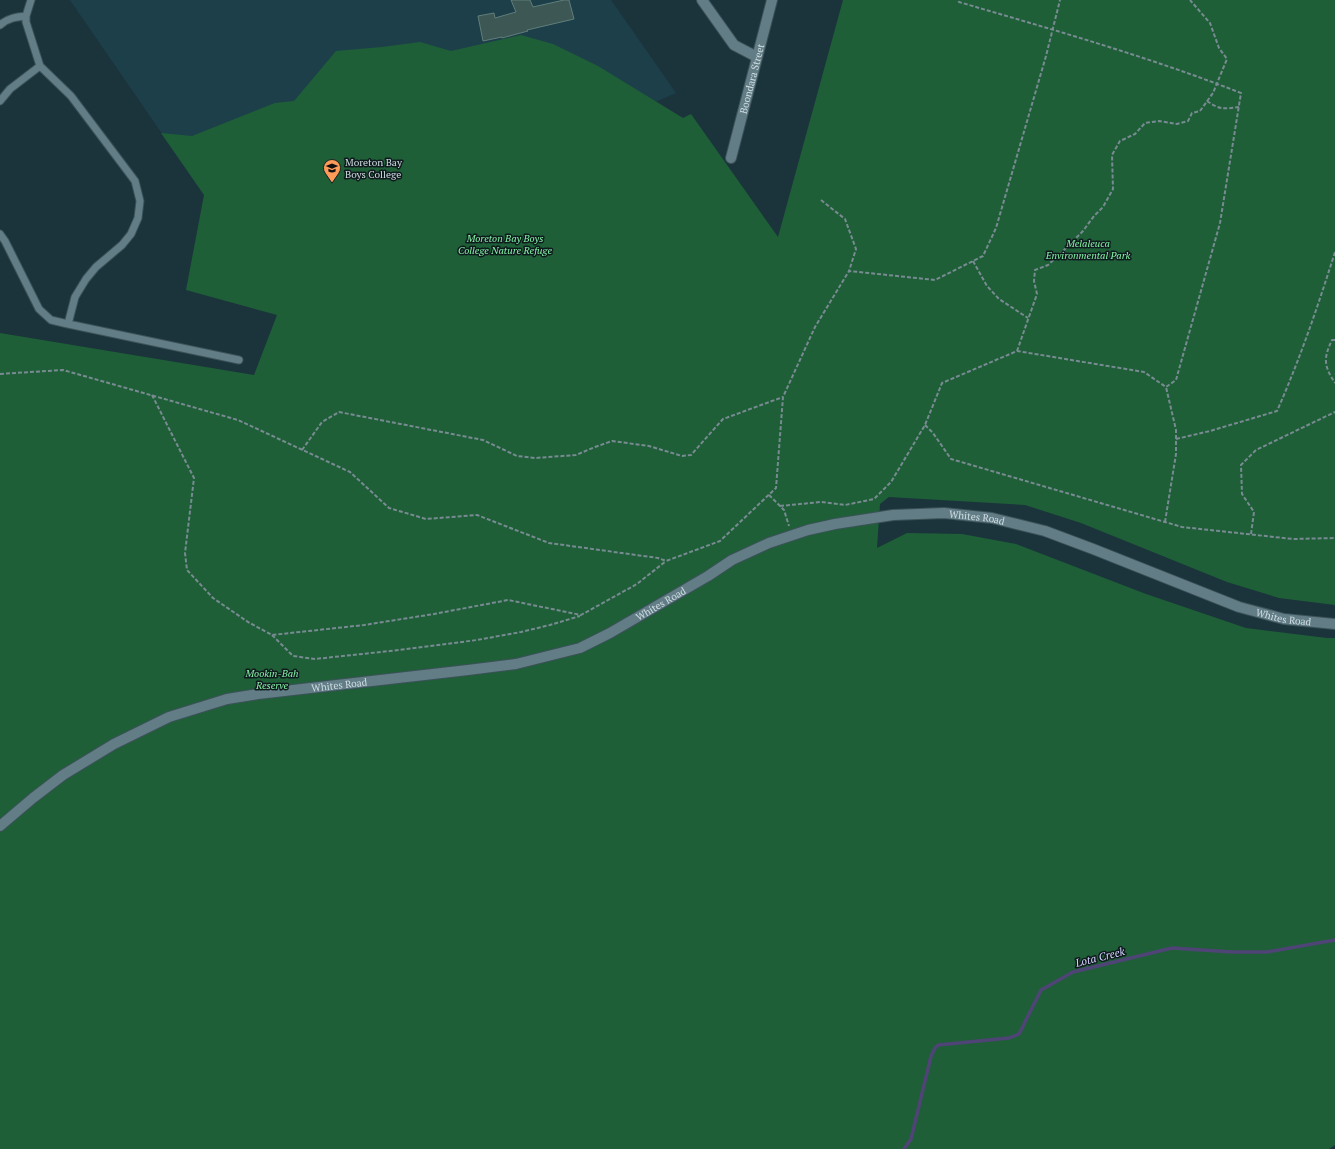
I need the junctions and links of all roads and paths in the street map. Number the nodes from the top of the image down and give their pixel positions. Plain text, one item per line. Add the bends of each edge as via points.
1 (31, 0) edge
2 (702, 0) edge
3 (772, 0) edge
4 (958, 0) edge
5 (1060, 0) edge
6 (1190, 0) edge
7 (26, 16) junction
8 (0, 25) edge
9 (1053, 29) junction
10 (757, 57) junction
11 (40, 66) junction
12 (1216, 83) junction
13 (0, 101) edge
14 (1207, 102) junction
15 (1239, 107) junction
16 (732, 158) dead end
17 (821, 200) dead end
18 (0, 234) edge
19 (1335, 252) edge
20 (973, 261) junction
21 (849, 271) junction
22 (1028, 318) junction
23 (68, 324) junction
24 (1335, 340) edge
25 (1017, 351) junction
26 (239, 360) dead end
27 (0, 374) edge
28 (1335, 384) edge
29 (1166, 387) junction
30 (152, 396) junction
31 (783, 397) junction
32 (1335, 412) edge
33 (925, 425) junction
34 (1176, 439) junction
35 (302, 450) junction
36 (769, 495) junction
37 (780, 506) junction
38 (1165, 522) junction
39 (1251, 534) junction
40 (792, 535) junction
41 (1335, 538) edge
42 (666, 561) junction
43 (581, 615) junction
44 (1335, 624) edge
45 (272, 635) junction
46 (0, 826) edge

1 - 7 lane
2 - 10 street via 734,45
3 - 10 street, Boondara Street
4 - 9 path
5 - 9 path
6 - 12 path via 1210,23 1219,48 1227,59
7 - 8 lane via 12,18
7 - 11 lane
9 - 12 path
9 - 20 path via 996,228 983,256
10 - 16 street, Boondara Street
11 - 13 lane via 10,89
11 - 23 lane via 71,96 135,181 140,201 138,218 131,234 86,279 75,297
12 - 14 path
12 - 15 path via 1241,93
14 - 15 path via 1222,109
14 - 22 path via 1200,111 1192,113 1188,120 1178,124 1159,121 1145,123 1135,134 1120,141 1112,155 1113,189 1103,207 1083,231 1048,265 1035,270 1034,282 1038,294
15 - 29 path via 1220,223 1176,380
17 - 21 path via 845,219 856,249
18 - 23 lane via 39,309 51,320
19 - 34 path via 1311,327 1277,411
20 - 21 path via 935,280
20 - 22 path via 987,286 999,299
21 - 31 path via 816,328
22 - 25 path
23 - 26 lane
24 - 28 path via 1332,340 1325,354 1327,372
25 - 29 path via 1144,372
25 - 33 path via 942,383
27 - 30 path via 63,370
29 - 34 path
30 - 35 path via 238,420
30 - 45 path via 194,478 185,552 188,570 213,598
31 - 35 path via 723,419 691,455 682,456 648,446 612,441 576,455 535,458 517,456 483,440 339,412 322,422
31 - 36 path via 776,488
32 - 39 path via 1256,450 1241,465 1242,494 1254,512
33 - 37 path via 891,482 874,499 845,505 821,502
33 - 38 path via 933,432 951,459
34 - 38 path
35 - 42 path via 350,472 389,508 426,519 477,515 549,543
36 - 37 path
36 - 42 path via 720,541
37 - 40 path via 784,510
38 - 39 path via 1182,527
39 - 41 path via 1293,539
40 - 44 street, Whites Road via 835,524 893,515 944,513 992,518 1045,531 1239,607 1284,619
40 - 46 street, Whites Road via 732,560 610,633 580,648 516,664 227,699 168,717 114,744 63,775
42 - 43 path via 637,584
43 - 45 path via 508,600 364,625
43 - 45 path via 521,632 477,640 315,659 293,656

